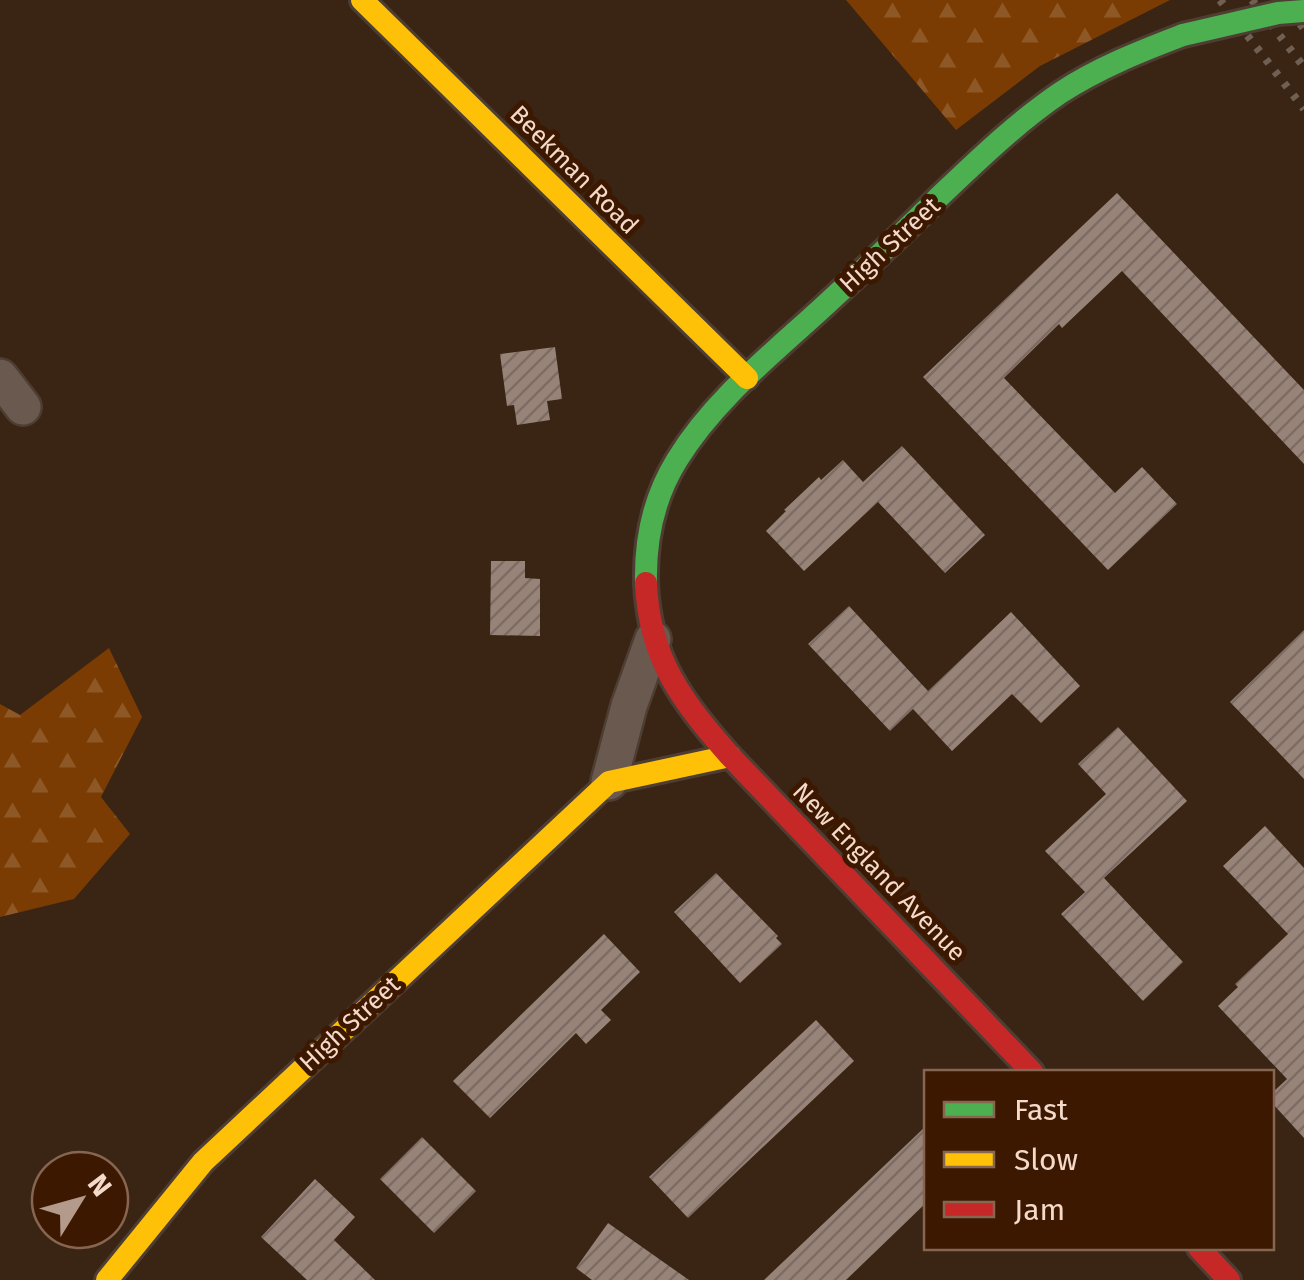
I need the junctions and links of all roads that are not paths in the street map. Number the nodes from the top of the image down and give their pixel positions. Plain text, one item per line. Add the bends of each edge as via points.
1 (362, 0) edge
2 (1304, 11) edge
3 (0, 377) edge
4 (747, 378) junction
5 (22, 407) dead end
6 (653, 639) junction
7 (689, 707) joint
8 (730, 756) junction
9 (609, 782) junction
10 (1030, 1070) edge
11 (1200, 1250) edge
12 (107, 1280) edge
13 (1230, 1280) edge

1 - 4 street, Beekman Road
2 - 4 street, High Street, bridge via 1183,34 1123,58 1050,100
3 - 5 street
4 - 6 street, High Street via 673,466 654,513 646,556
6 - 7 street, High Street
6 - 9 street, High Street
7 - 8 street, New England Avenue
8 - 9 street
8 - 10 street, New England Avenue
9 - 12 street, High Street via 203,1162
11 - 13 street

